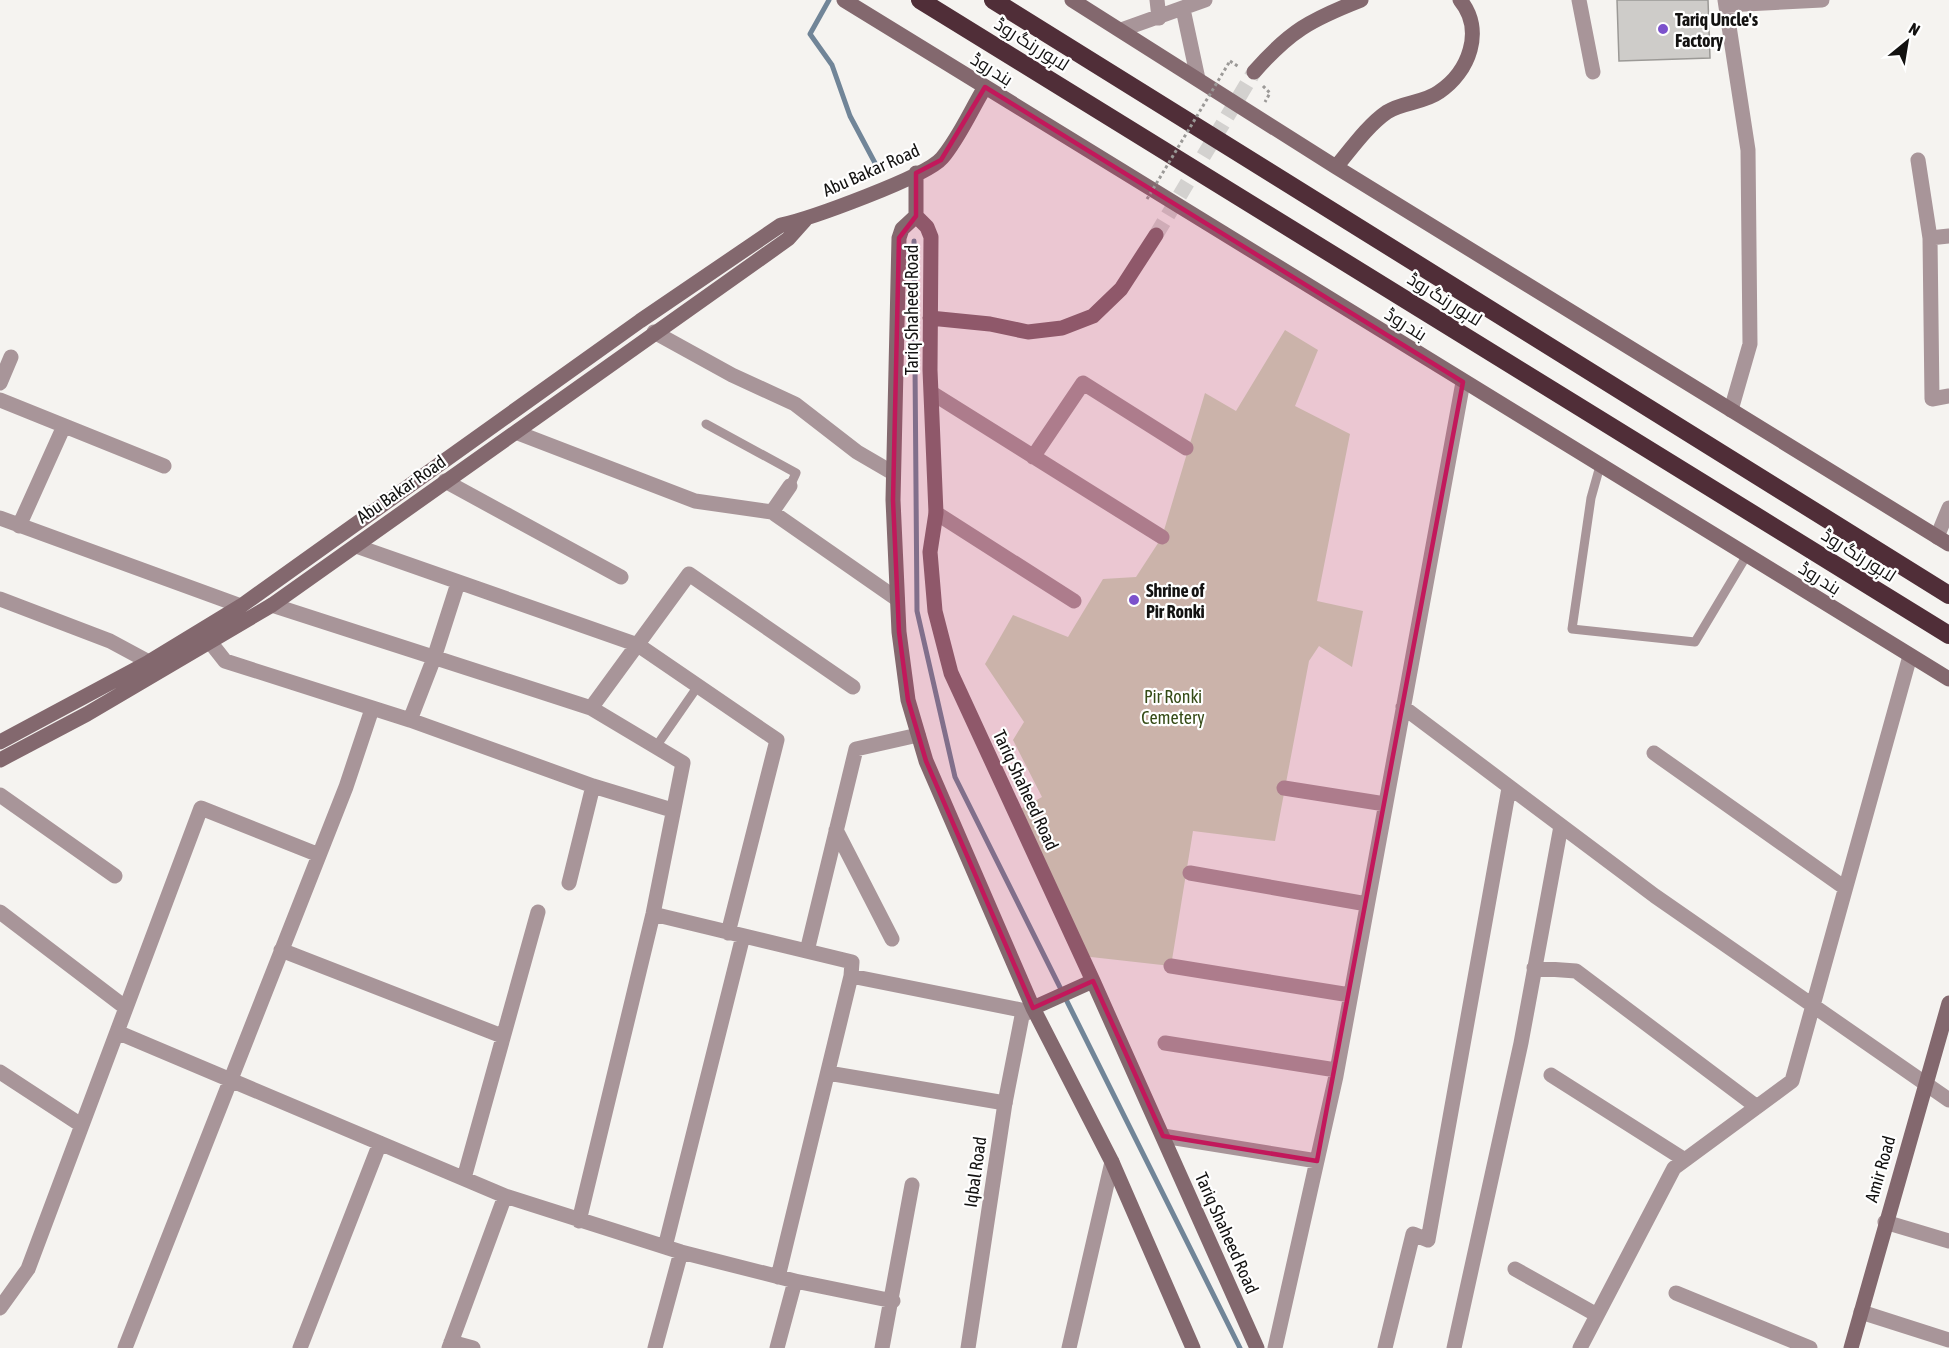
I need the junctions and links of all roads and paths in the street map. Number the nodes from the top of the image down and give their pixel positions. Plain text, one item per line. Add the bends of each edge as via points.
1 (844, 0) edge
2 (920, 0) edge
3 (993, 0) edge
4 (1072, 0) edge
5 (1157, 0) edge
6 (1204, 0) edge
7 (1361, 0) edge
8 (1460, 0) edge
9 (1579, 0) edge
10 (1822, 0) edge
11 (1725, 3) edge
12 (1183, 9) junction
13 (1159, 18) junction
14 (1121, 30) junction
15 (1230, 61) dead end
16 (1254, 72) tunnel mouth
17 (1593, 72) dead end
18 (1198, 79) junction
19 (985, 87) junction
20 (1918, 160) dead end
21 (1336, 167) junction
22 (916, 173) junction
23 (1147, 199) dead end
24 (916, 216) junction
25 (805, 220) junction
26 (1156, 235) tunnel mouth
27 (1949, 236) edge
28 (1930, 238) junction
29 (930, 318) junction
30 (654, 333) junction
31 (11, 357) dead end
32 (1462, 382) junction
33 (0, 383) edge
34 (932, 393) junction
35 (1949, 396) edge
36 (0, 400) edge
37 (1731, 410) junction
38 (706, 424) dead end
39 (64, 426) junction
40 (518, 433) junction
41 (1186, 448) dead end
42 (1033, 457) junction
43 (164, 466) dead end
44 (1600, 466) junction
45 (893, 473) junction
46 (445, 481) junction
47 (790, 486) joint
48 (1949, 508) edge
49 (772, 512) junction
50 (936, 513) junction
51 (0, 518) edge
52 (19, 526) junction
53 (1162, 537) dead end
54 (1943, 540) edge
55 (356, 546) junction
56 (1747, 555) junction
57 (621, 577) dead end
58 (458, 584) junction
59 (1949, 595) edge
60 (0, 598) edge
61 (897, 599) junction
62 (1074, 601) dead end
63 (272, 605) junction
64 (241, 606) junction
65 (201, 630) junction
66 (1949, 634) edge
67 (210, 644) junction
68 (638, 645) junction
69 (1910, 656) junction
70 (434, 658) junction
71 (149, 662) junction
72 (1949, 680) edge
73 (698, 686) junction
74 (853, 687) dead end
75 (591, 708) junction
76 (1403, 708) junction
77 (372, 709) junction
78 (410, 720) junction
79 (918, 735) junction
80 (0, 742) edge
81 (655, 748) junction
82 (1654, 753) dead end
83 (0, 760) edge
84 (593, 786) junction
85 (1284, 788) dead end
86 (1509, 788) junction
87 (0, 795) edge
88 (1385, 804) junction
89 (672, 810) junction
90 (1561, 826) junction
91 (836, 830) junction
92 (319, 855) junction
93 (1190, 873) dead end
94 (115, 876) dead end
95 (569, 883) dead end
96 (1845, 888) junction
97 (1367, 904) junction
98 (0, 912) edge
99 (538, 912) dead end
100 (653, 914) junction
101 (736, 934) junction
102 (892, 939) dead end
103 (280, 950) junction
104 (807, 951) junction
105 (1171, 966) dead end
106 (1534, 968) junction
107 (851, 976) junction
108 (1090, 982) junction
109 (1350, 995) junction
110 (1949, 1003) edge
111 (1812, 1006) junction
112 (126, 1008) junction
113 (1033, 1008) junction
114 (117, 1032) junction
115 (502, 1036) junction
116 (1165, 1043) dead end
117 (1336, 1070) junction
118 (0, 1072) edge
119 (828, 1073) junction
120 (1551, 1076) dead end
121 (230, 1080) junction
122 (1925, 1084) junction
123 (1949, 1100) edge
124 (1005, 1103) junction
125 (1756, 1107) junction
126 (81, 1125) junction
127 (1162, 1136) junction
128 (380, 1143) junction
129 (1685, 1160) junction
130 (1317, 1161) junction
131 (1112, 1162) junction
132 (465, 1178) junction
133 (912, 1185) dead end
134 (506, 1196) junction
135 (579, 1221) junction
136 (1885, 1222) junction
137 (1949, 1241) edge
138 (665, 1247) junction
139 (681, 1252) junction
140 (1515, 1269) dead end
141 (778, 1277) junction
142 (795, 1281) junction
143 (1676, 1293) dead end
144 (893, 1301) junction
145 (0, 1308) edge
146 (1861, 1312) junction
147 (1597, 1315) junction
148 (1949, 1340) edge
149 (450, 1345) edge
150 (125, 1348) edge
151 (300, 1348) edge
152 (473, 1348) edge
153 (655, 1348) edge
154 (777, 1348) edge
155 (882, 1348) edge
156 (968, 1348) edge
157 (1070, 1348) edge
158 (1193, 1348) edge
159 (1257, 1348) edge
160 (1275, 1348) edge
161 (1384, 1348) edge
162 (1454, 1348) edge
163 (1580, 1348) edge
164 (1810, 1348) edge
165 (1851, 1348) edge

1 - 19 main road, بند روڈ
2 - 66 highway, لاہور رنگ روڈ
3 - 59 highway, لاہور رنگ روڈ
4 - 14 main road
5 - 13 street
6 - 12 street
7 - 16 main road via 1318,17 1280,42
8 - 21 main road via 1474,27 1471,51 1460,73 1438,93 1387,112
9 - 17 street
10 - 11 street
11 - 37 street via 1748,150 1750,344
12 - 13 street
12 - 18 street
13 - 14 street
14 - 18 main road
15 - 23 path, bridge
18 - 21 main road
19 - 22 main road, Abu Bakar Road via 941,160
19 - 32 main road, بند روڈ
20 - 28 street
21 - 37 main road
22 - 24 main road
22 - 25 main road, Abu Bakar Road
24 - 29 main road, Tariq Shaheed Road via 931,237
24 - 45 main road, Tariq Shaheed Road via 902,229 899,238
25 - 30 main road, Abu Bakar Road via 788,239
25 - 64 main road, Abu Bakar Road via 781,225 734,257
26 - 29 main road via 1121,289 1093,316 1062,328 1028,332
27 - 28 street
28 - 35 street via 1932,399
29 - 34 main road, Tariq Shaheed Road
30 - 40 main road, Abu Bakar Road
30 - 45 street via 795,404 856,452
31 - 33 street
32 - 44 main road, بند روڈ
32 - 76 street
34 - 42 street
34 - 50 main road, Tariq Shaheed Road
36 - 39 street
37 - 54 main road
38 - 47 lane via 796,473
39 - 43 street
39 - 52 street
40 - 46 main road, Abu Bakar Road
40 - 49 street via 695,501
41 - 42 street via 1083,383
42 - 53 street
44 - 56 main road, بند روڈ
44 - 56 lane via 1591,498 1572,629 1695,642
45 - 61 main road, Tariq Shaheed Road
46 - 55 main road, Abu Bakar Road
46 - 57 street
47 - 49 street
48 - 54 street
49 - 61 street
50 - 62 street
50 - 108 main road, Tariq Shaheed Road via 930,552 935,611 951,673
51 - 52 street
52 - 64 street
55 - 58 street
55 - 63 main road, Abu Bakar Road
56 - 69 main road, بند روڈ
58 - 68 street
58 - 70 street
60 - 71 street via 110,641
61 - 79 main road, Tariq Shaheed Road via 908,700
63 - 67 main road, Abu Bakar Road
63 - 70 street
64 - 65 main road, Abu Bakar Road
65 - 67 street
65 - 71 main road, Abu Bakar Road
67 - 77 street via 225,661
67 - 83 main road, Abu Bakar Road
68 - 73 street
68 - 74 street via 689,574
68 - 75 street
69 - 72 main road, بند روڈ
69 - 96 street
70 - 75 street
70 - 78 street
71 - 80 main road, Abu Bakar Road
73 - 81 lane
73 - 101 street via 777,740
75 - 81 street
76 - 86 street
76 - 88 street
77 - 78 street
77 - 92 street
78 - 84 street
79 - 91 street via 856,749
79 - 113 main road, Tariq Shaheed Road
81 - 89 street via 683,763
82 - 96 street
84 - 89 street
84 - 95 street
85 - 88 street
86 - 90 street
86 - 161 street via 1428,1240 1413,1234
87 - 94 street
88 - 97 street
89 - 100 street
90 - 106 street
90 - 111 street
91 - 102 street
91 - 104 street
92 - 103 street
92 - 112 street via 201,808
93 - 97 street
96 - 111 street
97 - 109 street
98 - 112 street
99 - 115 street
100 - 101 street
100 - 135 street
101 - 104 street
101 - 138 street
103 - 115 street
103 - 121 street
104 - 107 street via 852,962
105 - 109 street
106 - 125 street via 1576,971
106 - 162 street
107 - 113 street
107 - 119 street
108 - 113 main road
108 - 127 main road, Tariq Shaheed Road
109 - 117 street
110 - 122 main road, Amir Road
111 - 122 street
111 - 125 street via 1792,1081
112 - 114 street
113 - 124 street, Iqbal Road via 1022,1016
113 - 131 main road, Tariq Shaheed Road
114 - 121 street
114 - 126 street
115 - 132 street
116 - 117 street
117 - 130 street
118 - 126 street
119 - 124 street
119 - 141 street
120 - 129 street
121 - 128 street
121 - 150 street
122 - 123 street
122 - 136 main road, Amir Road
124 - 156 street, Iqbal Road
125 - 129 street
126 - 145 street via 28,1269
127 - 130 street
127 - 159 main road, Tariq Shaheed Road
128 - 132 street
128 - 151 street
129 - 147 street via 1674,1168
130 - 160 street
131 - 157 street
131 - 158 main road, Tariq Shaheed Road
132 - 134 street
133 - 144 street
134 - 135 street
134 - 149 street
135 - 138 street
136 - 137 street
136 - 146 main road, Amir Road
138 - 139 street
139 - 141 street
139 - 153 street
140 - 147 street
141 - 142 street
142 - 144 street
142 - 154 street
143 - 164 street
144 - 155 street
146 - 148 street
146 - 165 main road, Amir Road
147 - 163 street
149 - 152 street

